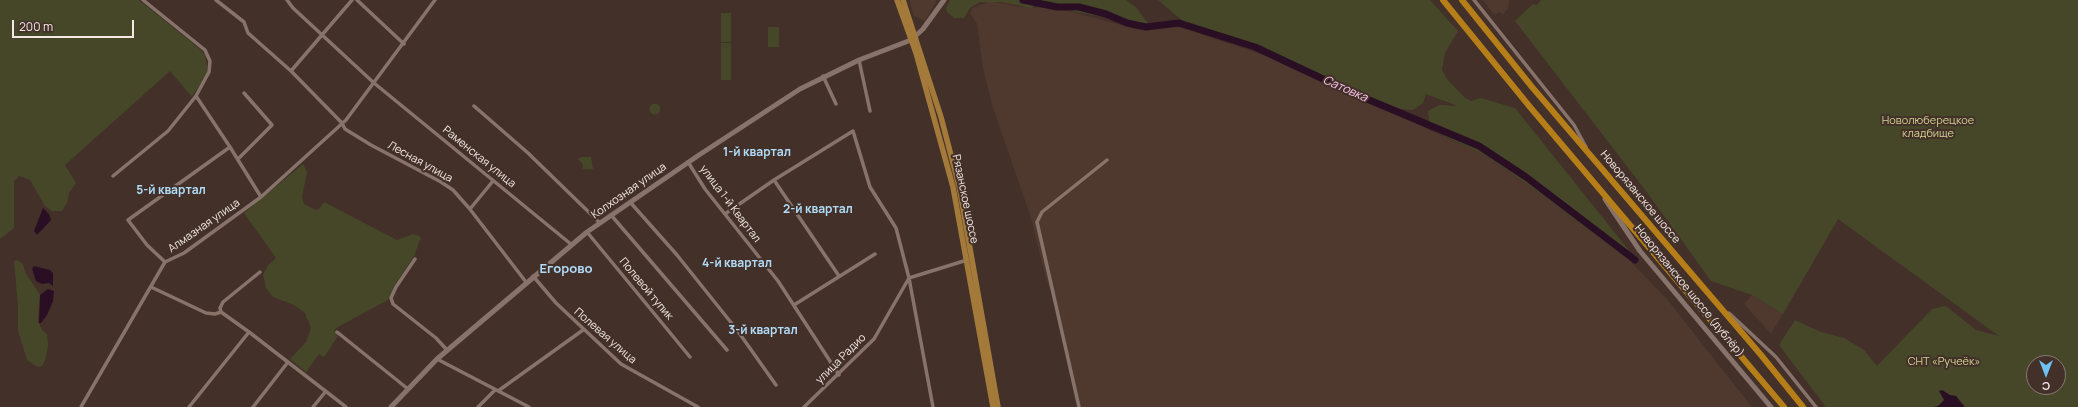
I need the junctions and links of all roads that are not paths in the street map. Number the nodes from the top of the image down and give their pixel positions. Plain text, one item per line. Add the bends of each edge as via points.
1 (143, 0) edge
2 (216, 0) edge
3 (287, 0) edge
4 (352, 0) edge
5 (356, 0) edge
6 (435, 0) edge
7 (898, 0) edge
8 (903, 0) edge
9 (944, 0) edge
10 (1444, 0) edge
11 (1462, 0) edge
12 (1474, 0) edge
13 (322, 36) junction
14 (913, 38) junction
15 (404, 44) junction
16 (859, 60) junction
17 (291, 71) junction
18 (823, 76) junction
19 (374, 83) junction
20 (244, 93) dead end
21 (196, 96) junction
22 (836, 104) dead end
23 (474, 106) dead end
24 (870, 111) dead end
25 (342, 123) junction
26 (230, 147) junction
27 (1591, 155) junction
28 (238, 159) junction
29 (1107, 160) dead end
30 (688, 162) junction
31 (113, 176) dead end
32 (774, 180) junction
33 (493, 181) junction
34 (1596, 185) junction
35 (262, 196) junction
36 (630, 202) junction
37 (470, 209) junction
38 (725, 214) junction
39 (611, 215) junction
40 (600, 223) junction
41 (587, 232) junction
42 (572, 245) junction
43 (875, 254) dead end
44 (415, 259) dead end
45 (967, 260) junction
46 (165, 262) junction
47 (260, 272) dead end
48 (533, 276) junction
49 (839, 276) junction
50 (909, 278) junction
51 (526, 282) junction
52 (151, 287) junction
53 (1710, 296) junction
54 (794, 306) junction
55 (221, 312) junction
56 (584, 330) junction
57 (249, 332) junction
58 (337, 332) dead end
59 (447, 350) junction
60 (727, 350) dead end
61 (690, 357) dead end
62 (437, 359) junction
63 (288, 362) junction
64 (839, 375) junction
65 (776, 385) dead end
66 (408, 389) junction
67 (496, 390) junction
68 (326, 391) junction
69 (81, 407) edge
70 (189, 407) edge
71 (254, 407) edge
72 (313, 407) edge
73 (346, 407) edge
74 (391, 407) edge
75 (478, 407) edge
76 (529, 407) edge
77 (698, 407) edge
78 (804, 407) edge
79 (933, 407) edge
80 (993, 407) edge
81 (998, 407) edge
82 (1079, 407) edge
83 (1771, 407) edge
84 (1784, 407) edge
85 (1803, 407) edge
86 (1816, 407) edge

1 - 21 street via 208,54 209,72
2 - 17 street, Лесная улица via 244,22 248,33
3 - 13 street, Раменская улица
4 - 13 street
5 - 15 street
6 - 15 street
7 - 14 main road, Рязанское шоссе
8 - 14 main road, Рязанское шоссе
9 - 14 main road via 923,29
10 - 34 highway
11 - 27 highway, Новорязанское шоссе
12 - 27 street via 1574,125
13 - 17 street
13 - 19 street, Раменская улица
14 - 16 main road, Колхозная улица
14 - 45 main road, Рязанское шоссе via 954,187
14 - 81 main road, Рязанское шоссе via 941,117 959,186
15 - 19 street
16 - 18 main road, Колхозная улица
16 - 24 street
17 - 25 street, Лесная улица
18 - 22 street
18 - 30 main road, Колхозная улица via 769,107
19 - 25 street, Алмазная улица
19 - 33 street, Раменская улица
20 - 28 street via 272,125
21 - 26 street
21 - 31 street via 168,131
23 - 40 street via 528,153
25 - 35 street, Алмазная улица
25 - 37 street, Лесная улица via 345,129 371,145 442,182
26 - 28 street
26 - 46 street via 128,220 147,245
27 - 53 highway, Новорязанское шоссе
28 - 35 street
29 - 82 street via 1042,212 1037,222
30 - 36 main road, Колхозная улица
30 - 38 street, улица 1-й Квартал
32 - 38 street
32 - 49 street
32 - 50 street via 853,132 870,187 896,228
33 - 37 street
33 - 42 street, Раменская улица
34 - 83 main road, Новорязанское шоссе (дублёр) via 1640,251
34 - 84 highway
35 - 46 street, Алмазная улица via 184,253
36 - 39 main road, Колхозная улица
36 - 65 street via 677,254 737,330
37 - 51 street, Лесная улица
38 - 54 street, улица 1-й Квартал via 778,281
39 - 40 main road, Колхозная улица
39 - 60 street
40 - 41 main road, Колхозная улица
41 - 42 main road, Колхозная улица
41 - 61 street, Полевой тупик
42 - 48 main road, Колхозная улица
43 - 49 street
44 - 59 street via 396,286 391,298 393,304 428,331
45 - 50 street
45 - 80 main road, Рязанское шоссе
46 - 52 street, Алмазная улица
47 - 55 street via 223,302
48 - 51 main road, Колхозная улица
48 - 56 street, Полевая улица
49 - 54 street
50 - 64 street, улица Радио via 874,339
50 - 79 street
51 - 59 main road, Колхозная улица
52 - 55 street via 206,313
52 - 69 street, Алмазная улица
53 - 85 highway, Новорязанское шоссе
53 - 86 street, Новорязанское шоссе (дублёр) via 1776,357
54 - 64 street, улица 1-й Квартал
55 - 57 street
56 - 67 street
56 - 77 street, Полевая улица via 627,368
57 - 63 street
57 - 70 street
58 - 66 street
59 - 62 main road, Колхозная улица
62 - 66 main road, Колхозная улица
62 - 67 street
63 - 68 street
63 - 71 street
64 - 78 street, улица Радио
66 - 74 main road, Колхозная улица
67 - 75 street
67 - 76 street
68 - 72 street
68 - 73 street

